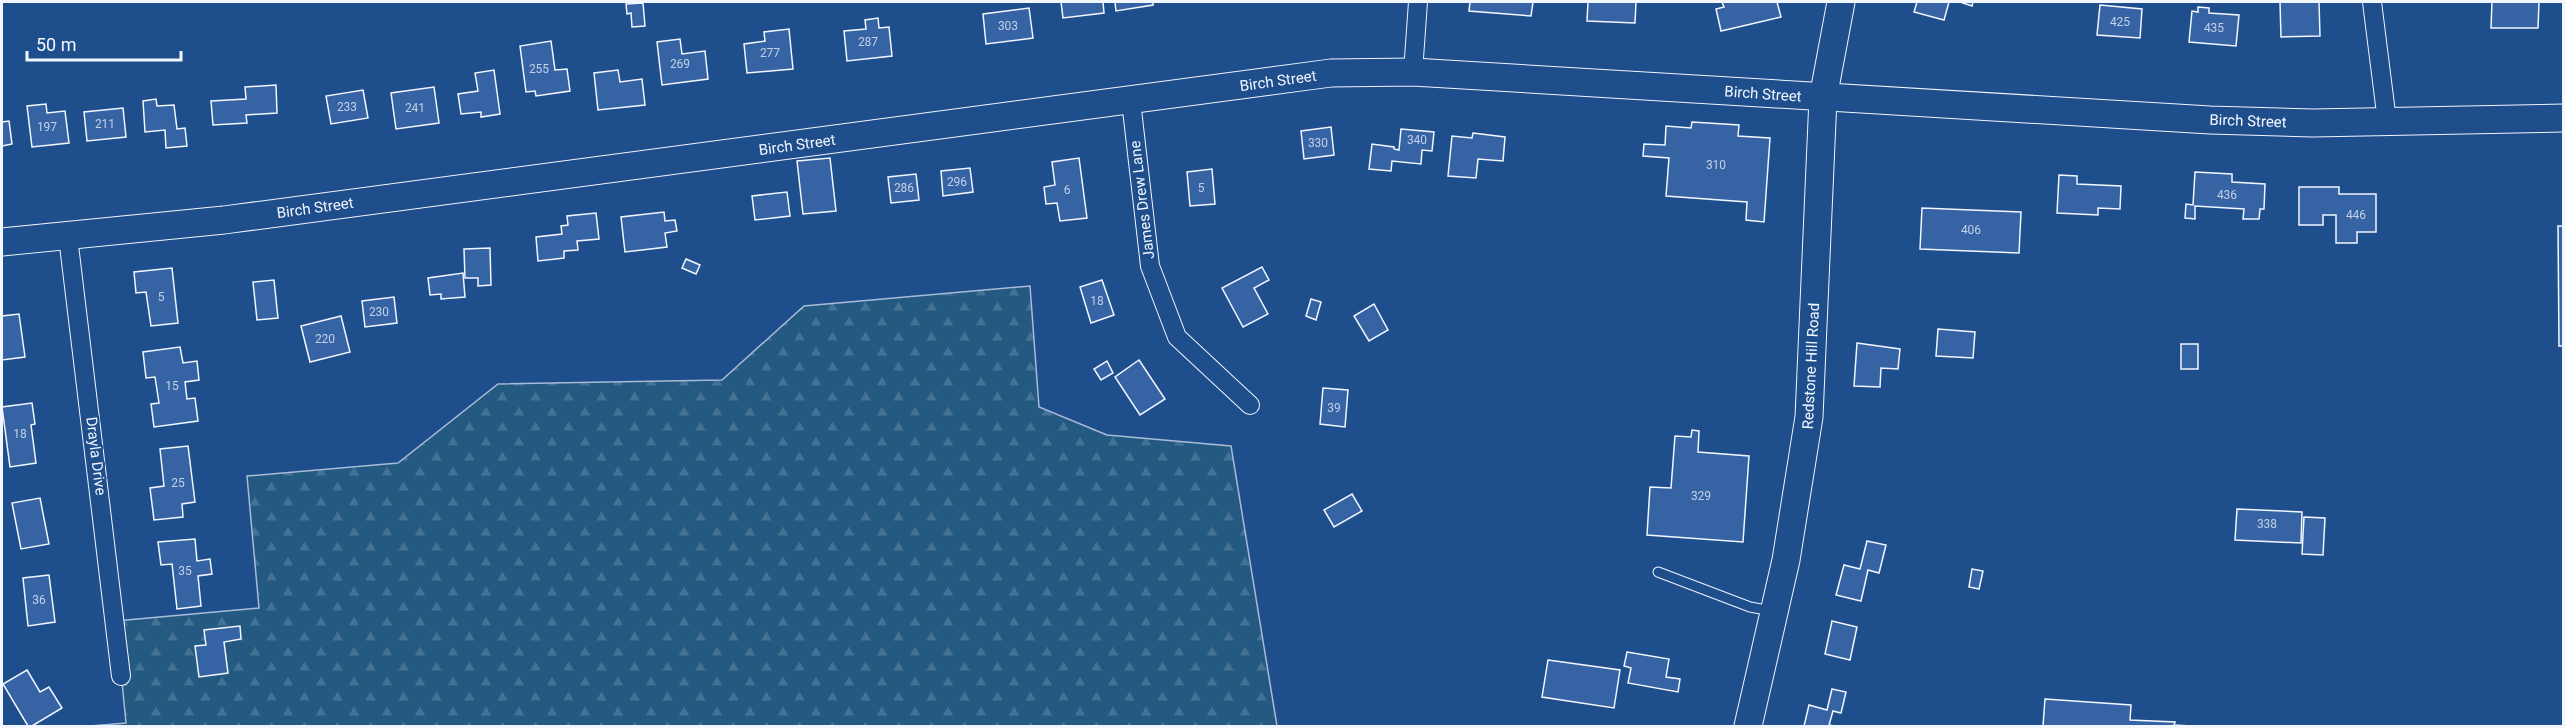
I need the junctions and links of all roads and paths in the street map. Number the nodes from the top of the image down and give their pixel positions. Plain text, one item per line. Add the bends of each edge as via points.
1 (1418, 2) edge
2 (1841, 2) edge
3 (2372, 2) edge
4 (1413, 72) junction
5 (1823, 98) junction
6 (1131, 101) junction
7 (2564, 118) edge
8 (2387, 121) junction
9 (68, 237) junction
10 (2, 242) edge
11 (1250, 405) dead end
12 (1658, 573) dead end
13 (1775, 611) junction
14 (122, 676) dead end
15 (1748, 726) edge

1 - 4 street
2 - 5 main road, Redstone Hill Road
3 - 8 street
4 - 5 main road, Birch Street
4 - 6 main road, Birch Street via 1331,73
5 - 8 main road, Birch Street via 2210,120
5 - 13 main road, Redstone Hill Road via 1809,417
6 - 9 main road, Birch Street via 236,219
6 - 11 street, James Drew Lane via 1150,266 1176,337
7 - 8 main road, Birch Street
9 - 10 main road, Birch Street
9 - 14 street, Drayla Drive
12 - 13 lane via 1750,607
13 - 15 main road, Redstone Hill Road

